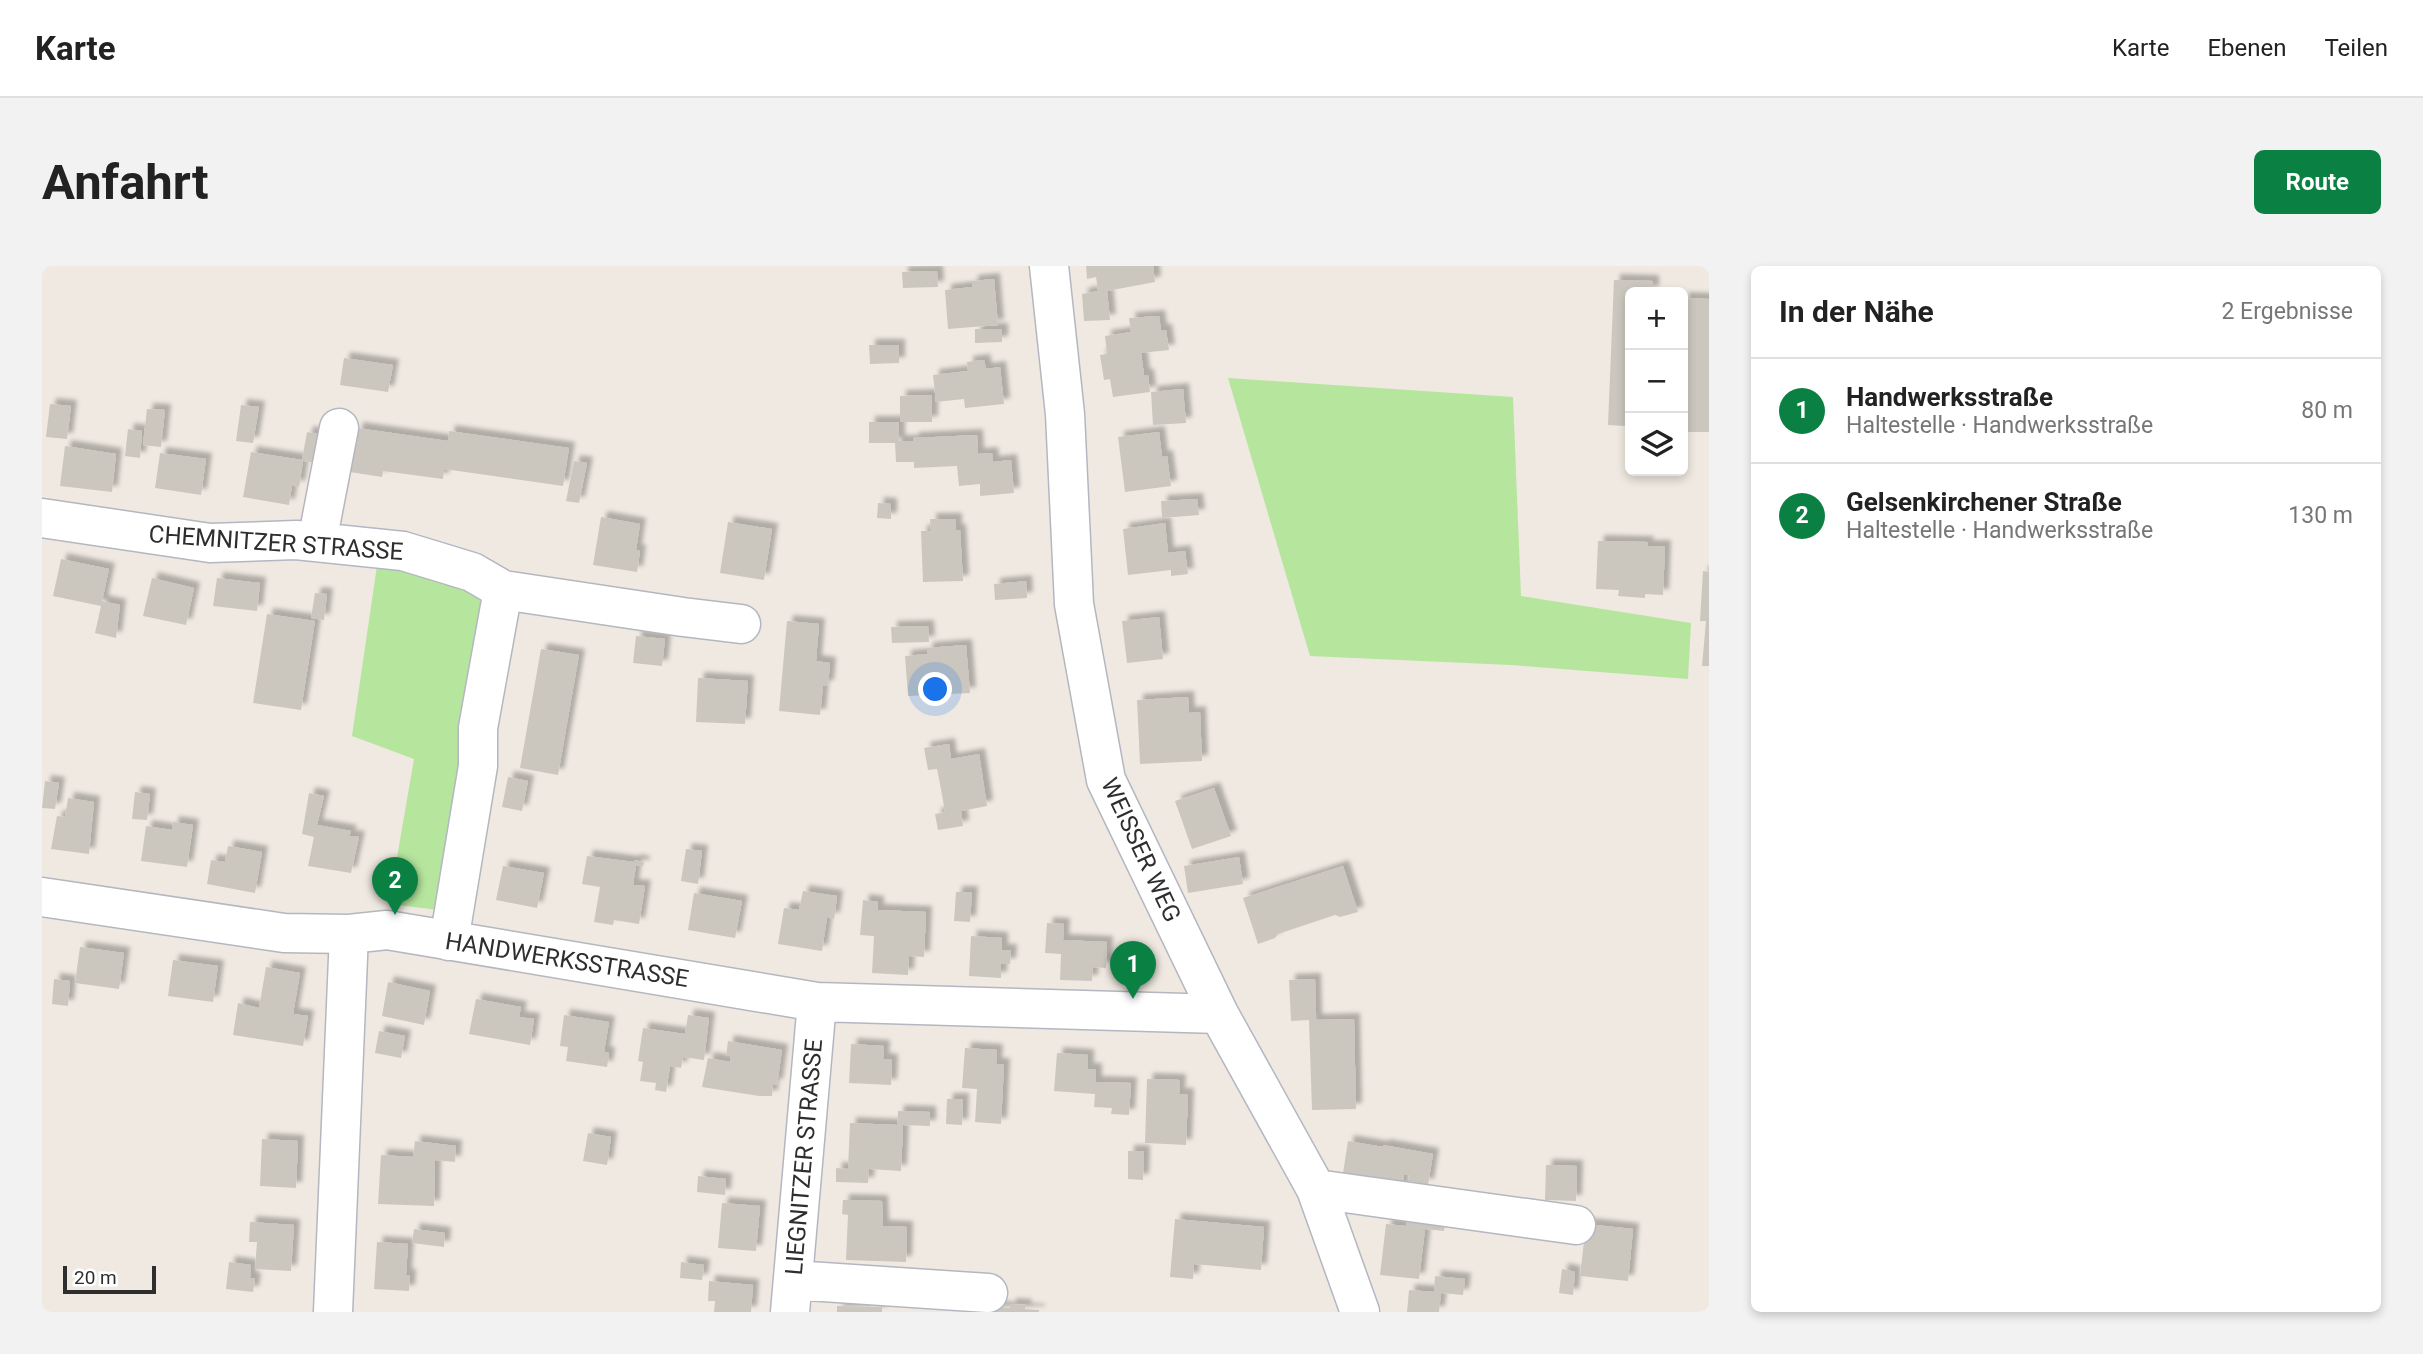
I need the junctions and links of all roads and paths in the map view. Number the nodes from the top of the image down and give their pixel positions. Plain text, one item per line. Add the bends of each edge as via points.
1 (1049, 266) edge
2 (339, 428) dead end
3 (42, 518) edge
4 (317, 542) junction
5 (503, 590) junction
6 (741, 624) dead end
7 (42, 897) edge
8 (348, 934) junction
9 (449, 941) junction
10 (817, 1002) junction
11 (1219, 1014) junction
12 (1316, 1189) junction
13 (1576, 1225) dead end
14 (988, 1293) dead end
15 (792, 1296) edge
16 (333, 1312) edge
17 (1360, 1312) edge

1 - 11 street, WEISSER WEG via 1065,414 1074,604 1106,780
2 - 4 street
3 - 4 street, CHEMNITZER STRASSE via 210,543
4 - 5 street, CHEMNITZER STRASSE via 404,551 472,572
5 - 6 street, CHEMNITZER STRASSE
5 - 9 street via 478,728 478,766
7 - 8 street, HANDWERKSSTRASSE via 284,933
8 - 9 street, HANDWERKSSTRASSE via 387,930
8 - 16 street
9 - 10 street, HANDWERKSSTRASSE
10 - 11 street, HANDWERKSSTRASSE
10 - 15 street, LIEGNITZER STRASSE
11 - 12 street, WEISSER WEG
12 - 13 street
12 - 17 street, WEISSER WEG
14 - 15 street

